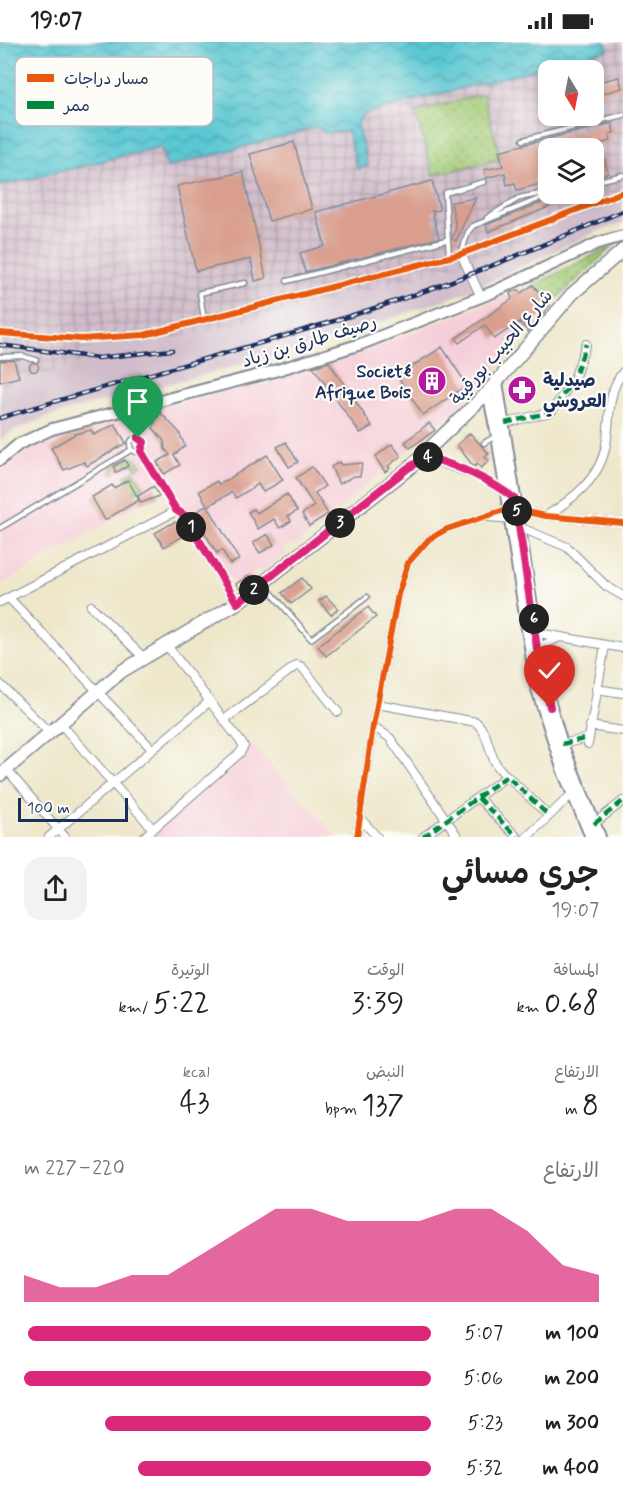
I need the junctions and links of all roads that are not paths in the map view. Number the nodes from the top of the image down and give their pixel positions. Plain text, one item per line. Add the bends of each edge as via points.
1 (623, 115) edge
2 (524, 140) dead end
3 (623, 175) edge
4 (604, 180) edge
5 (484, 182) dead end
6 (623, 192) edge
7 (538, 195) edge
8 (538, 198) edge
9 (483, 222) junction
10 (623, 236) edge
11 (446, 240) junction
12 (623, 250) edge
13 (461, 254) junction
14 (449, 257) junction
15 (623, 260) edge
16 (287, 281) dead end
17 (245, 283) dead end
18 (481, 297) junction
19 (204, 321) junction
20 (0, 333) edge
21 (586, 344) dead end
22 (0, 357) edge
23 (36, 360) dead end
24 (623, 372) edge
25 (494, 391) junction
26 (505, 423) junction
27 (497, 436) junction
28 (484, 443) dead end
29 (131, 450) junction
30 (141, 451) junction
31 (423, 456) junction
32 (0, 460) edge
33 (505, 491) junction
34 (176, 510) junction
35 (515, 514) junction
36 (546, 516) junction
37 (623, 523) edge
38 (0, 528) edge
39 (263, 583) junction
40 (623, 596) edge
41 (367, 597) dead end
42 (9, 598) junction
43 (0, 602) edge
44 (237, 603) junction
45 (91, 606) dead end
46 (530, 633) junction
47 (558, 638) junction
48 (165, 643) junction
49 (605, 645) junction
50 (623, 648) edge
51 (533, 649) junction
52 (143, 657) junction
53 (0, 684) edge
54 (596, 689) junction
55 (99, 690) junction
56 (623, 693) edge
57 (210, 701) junction
58 (377, 704) junction
59 (338, 712) dead end
60 (224, 720) junction
61 (61, 724) junction
62 (373, 726) junction
63 (590, 726) junction
64 (623, 731) edge
65 (50, 733) junction
66 (562, 744) junction
67 (152, 749) junction
68 (3, 772) edge
69 (507, 776) junction
70 (113, 784) junction
71 (572, 794) junction
72 (478, 798) junction
73 (623, 801) edge
74 (549, 816) junction
75 (360, 818) junction
76 (447, 819) junction
77 (153, 829) junction
78 (58, 830) junction
79 (591, 830) edge
80 (49, 837) edge
81 (65, 837) edge
82 (144, 837) edge
83 (357, 837) edge
84 (377, 837) edge
85 (423, 837) edge
86 (458, 837) edge
87 (517, 837) edge
88 (527, 837) edge
89 (600, 837) edge

1 - 2 lane
3 - 4 lane
5 - 11 lane via 445,193
6 - 13 street
7 - 9 lane via 519,198
8 - 9 lane
9 - 13 lane via 470,228
10 - 18 main road, رصيف طارق بن زياد via 598,243
11 - 14 lane
11 - 16 lane
12 - 25 main road, شارع الحبيب بورقيبة via 572,294
13 - 14 street
13 - 18 street
14 - 19 street
15 - 25 main road, شارع الحبيب بورقيبة via 572,305
17 - 19 lane via 200,293
18 - 32 main road, رصيف طارق بن زياد via 310,361 52,429 30,438
19 - 20 street via 110,339
21 - 26 street via 574,379 551,412
22 - 23 lane
24 - 36 street via 610,401 606,446 597,467 581,492
25 - 26 main road
25 - 27 main road
25 - 31 main road, شارع الحبيب بورقيبة via 454,436
26 - 35 main road
27 - 28 lane
27 - 33 main road
29 - 30 lane
29 - 30 lane via 131,440 138,438 144,442
29 - 38 lane
30 - 34 lane
31 - 33 street via 480,477
31 - 39 main road, شارع الحبيب بورقيبة
33 - 35 main road
34 - 42 street
34 - 44 street via 184,515
35 - 36 street
35 - 40 street via 567,547 606,586
35 - 46 main road
35 - 58 street via 488,517 438,533 408,563 398,594
36 - 37 street
39 - 41 lane via 311,639
39 - 44 main road, شارع الحبيب بورقيبة
42 - 43 street
42 - 55 street
44 - 48 main road, شارع الحبيب بورقيبة
45 - 52 street
46 - 47 street
46 - 51 main road
47 - 49 street
47 - 51 street
48 - 52 main road, شارع الحبيب بورقيبة
48 - 57 street
49 - 50 street
49 - 54 street
51 - 66 main road
51 - 71 main road via 538,697
52 - 55 main road, شارع الحبيب بورقيبة
53 - 65 street
54 - 56 street
54 - 63 street
55 - 61 main road, شارع الحبيب بورقيبة
55 - 67 street
57 - 60 street
57 - 67 street
58 - 62 street
58 - 69 street via 476,722 495,765
59 - 60 street via 297,665
60 - 77 street via 243,750
61 - 65 main road, شارع الحبيب بورقيبة
61 - 70 street
62 - 75 street
62 - 76 street via 390,738
63 - 64 street
63 - 66 street via 588,741
65 - 68 main road, شارع الحبيب بورقيبة
66 - 79 main road
67 - 70 street
68 - 78 street
69 - 72 street
69 - 74 street
70 - 77 street
70 - 78 street
71 - 74 street
71 - 79 main road
72 - 76 street
72 - 87 street
73 - 79 street
74 - 88 street
75 - 83 street
75 - 84 street
76 - 85 street
76 - 86 street
77 - 82 street
78 - 80 street
78 - 81 street
79 - 89 main road

